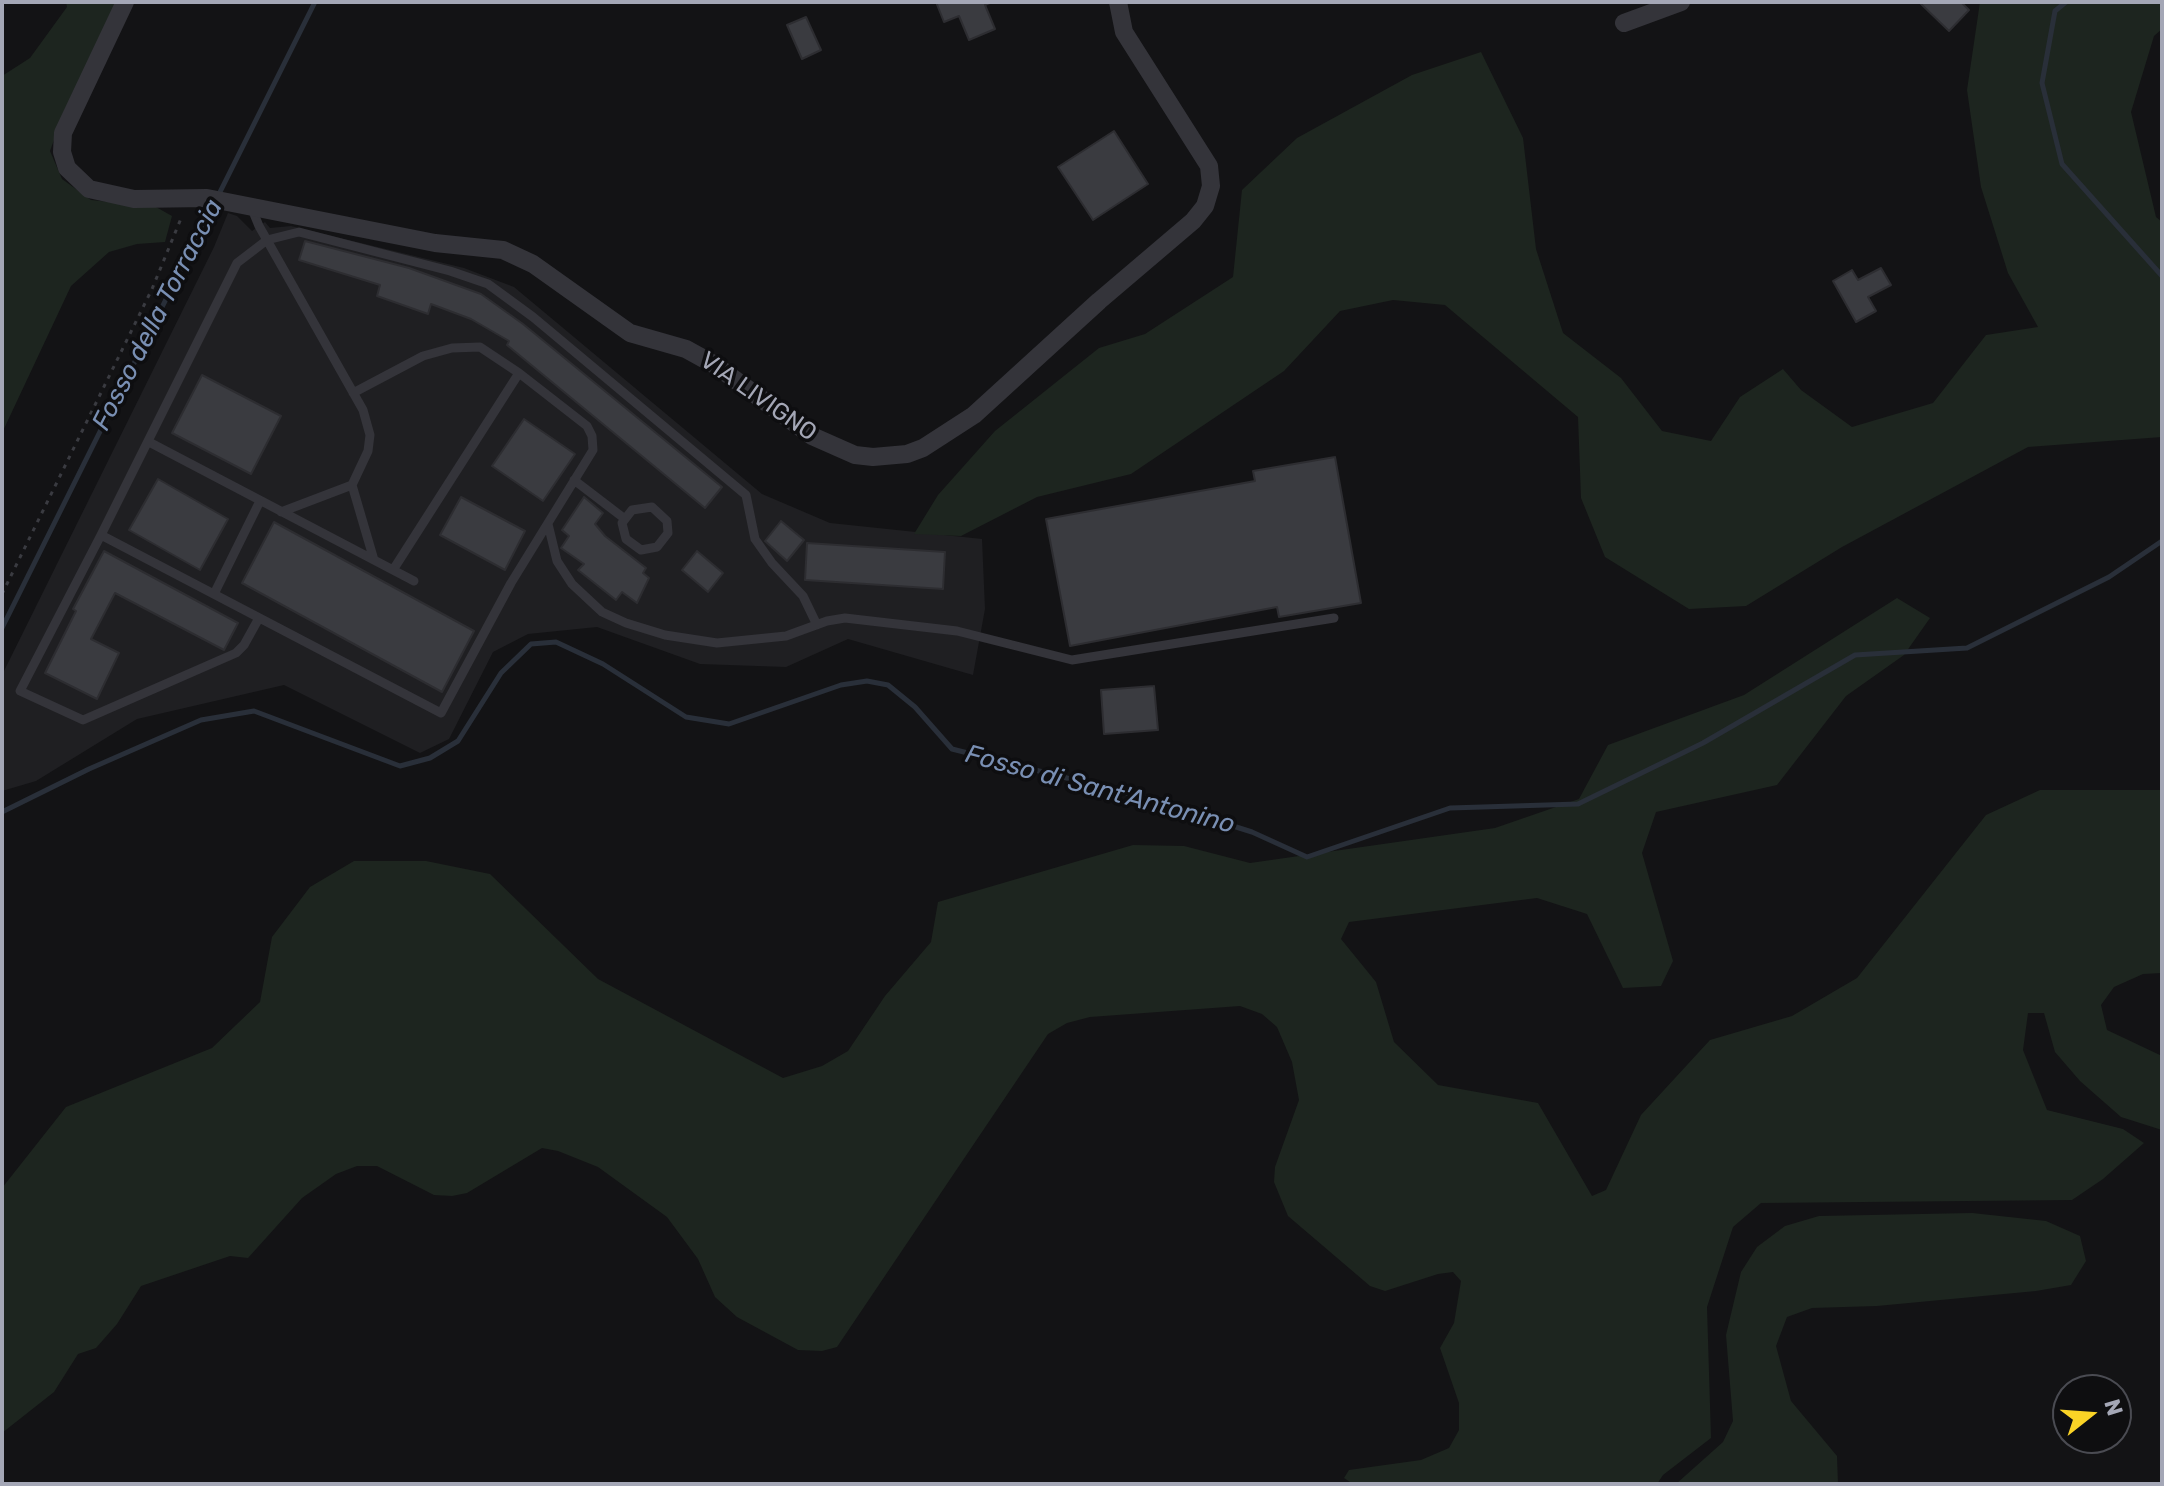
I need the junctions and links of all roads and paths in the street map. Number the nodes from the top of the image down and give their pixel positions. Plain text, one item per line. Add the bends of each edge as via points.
1 (125, 2) edge
2 (1118, 2) edge
3 (1681, 2) edge
4 (1624, 23) dead end
5 (188, 197) junction
6 (243, 207) junction
7 (267, 240) junction
8 (519, 373) junction
9 (353, 393) junction
10 (149, 442) junction
11 (574, 480) junction
12 (352, 485) junction
13 (260, 501) junction
14 (281, 512) junction
15 (625, 519) junction
16 (548, 524) junction
17 (101, 535) junction
18 (374, 560) junction
19 (393, 570) junction
20 (414, 581) dead end
21 (2, 594) edge
22 (214, 594) junction
23 (259, 618) junction
24 (1334, 618) dead end
25 (817, 625) junction

1 - 5 street, VIA LIVIGNO via 63,133 64,160 89,189 134,199
2 - 6 street, VIA LIVIGNO via 1124,32 1209,166 1208,199 1193,221 974,415 907,454 873,457 833,447 715,365 686,349 630,333 513,253
3 - 4 street
5 - 6 street, VIA LIVIGNO
5 - 21 path via 152,289
6 - 7 lane
7 - 9 lane
7 - 10 lane via 237,263
7 - 25 lane via 299,232 488,284 746,495 755,539 803,596
8 - 9 lane via 487,350 464,346 423,356
8 - 11 lane via 587,426 593,450
8 - 19 lane
9 - 12 lane via 370,435
10 - 13 lane
10 - 17 lane
11 - 15 lane
11 - 16 lane
12 - 14 lane
12 - 18 lane
13 - 14 lane
13 - 22 lane
14 - 18 lane
15 - 15 lane via 626,539 641,550 657,547 668,533 667,521 652,507 632,510
16 - 23 lane via 441,713
16 - 25 lane via 557,561 572,584 602,612 626,623 717,643 786,636
17 - 22 lane
17 - 23 lane via 20,691 83,720 236,653
18 - 19 lane
19 - 20 lane
22 - 23 lane
24 - 25 lane via 1072,660 957,631 845,618

